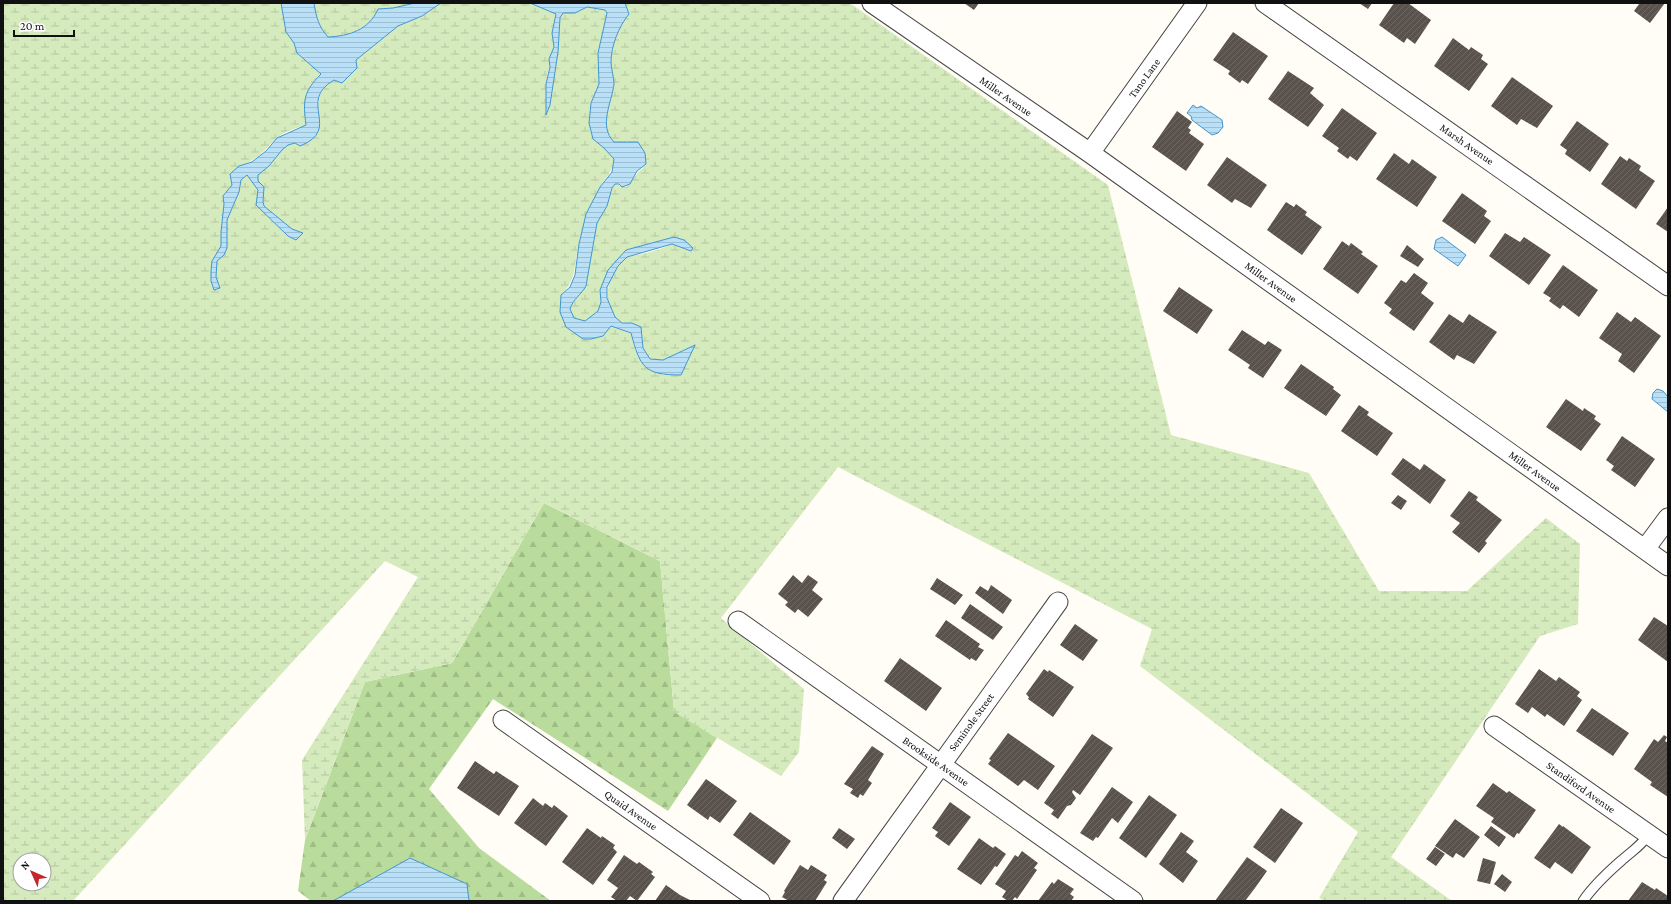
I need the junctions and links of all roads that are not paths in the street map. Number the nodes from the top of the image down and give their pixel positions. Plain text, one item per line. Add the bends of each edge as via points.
1 (872, 3) edge
2 (1198, 3) edge
3 (1265, 3) edge
4 (1090, 153) junction
5 (1668, 286) edge
6 (1668, 518) edge
7 (1645, 549) junction
8 (1668, 566) edge
9 (1058, 602) dead end
10 (738, 621) dead end
11 (502, 720) dead end
12 (1494, 726) dead end
13 (941, 765) junction
14 (1649, 834) junction
15 (1668, 848) edge
16 (760, 901) edge
17 (843, 901) edge
18 (1133, 901) edge
19 (1583, 901) edge

1 - 4 street, Miller Avenue
2 - 4 street, Tano Lane
3 - 5 street, Marsh Avenue
4 - 7 street, Miller Avenue
6 - 7 street
7 - 8 street, Miller Avenue
9 - 13 street, Seminole Street
10 - 13 street, Brookside Avenue
11 - 16 street, Quaid Avenue
12 - 14 street, Standiford Avenue
13 - 17 street, Seminole Street
13 - 18 street, Brookside Avenue
14 - 15 street, Standiford Avenue
14 - 19 lane via 1640,846 1623,858 1595,885

